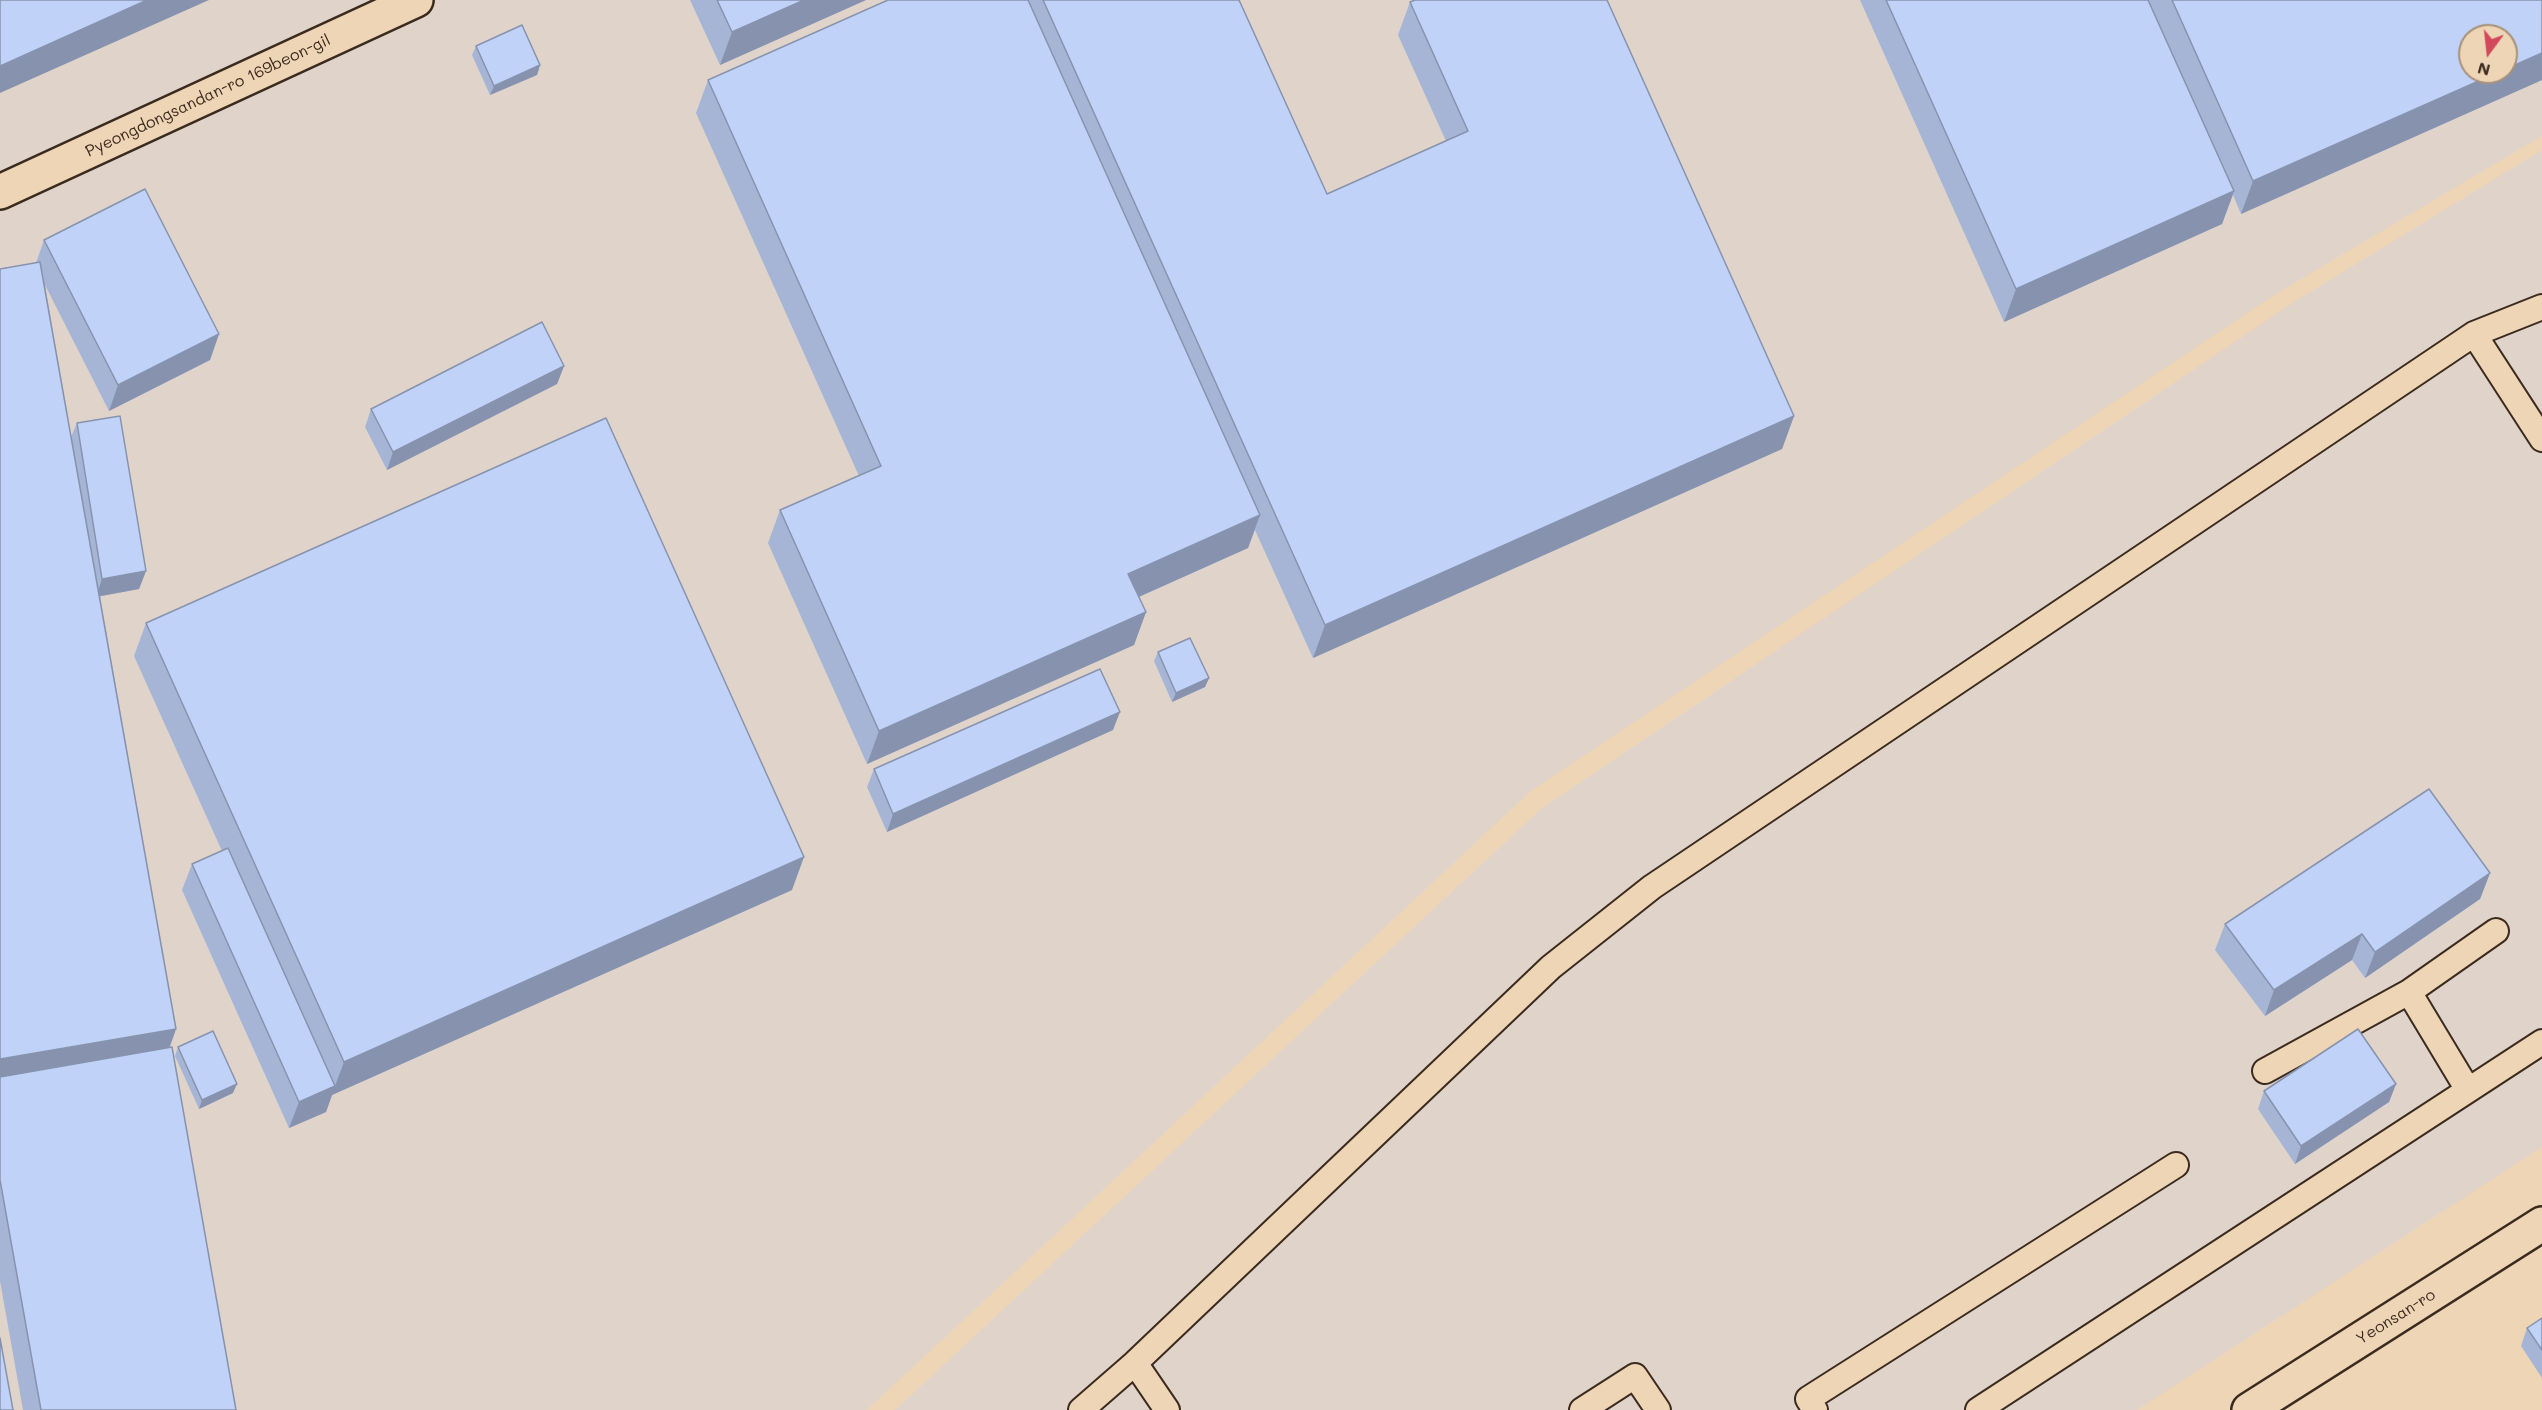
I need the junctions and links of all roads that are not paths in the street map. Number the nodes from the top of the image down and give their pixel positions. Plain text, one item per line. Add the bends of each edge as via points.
1 (416, 0) edge
2 (0, 192) edge
3 (2542, 307) edge
4 (2474, 334) junction
5 (2542, 439) edge
6 (2496, 931) dead end
7 (2409, 992) junction
8 (2542, 1042) edge
9 (2265, 1071) dead end
10 (2468, 1090) junction
11 (2176, 1165) dead end
12 (2542, 1224) edge
13 (1134, 1363) junction
14 (1081, 1410) edge
15 (1167, 1410) edge
16 (1582, 1410) edge
17 (1658, 1410) edge
18 (1815, 1410) edge
19 (1978, 1410) edge
20 (2249, 1410) edge

1 - 2 street, Pyeongdongsandan-ro 169beon-gil
3 - 4 lane
4 - 5 lane
4 - 13 lane via 1652,887 1551,967
6 - 7 lane
7 - 9 lane
7 - 10 lane
8 - 10 lane
10 - 19 lane
11 - 18 lane via 1808,1399
12 - 20 street, Yeonsan-ro
13 - 14 lane
13 - 15 lane
16 - 17 lane via 1635,1376

